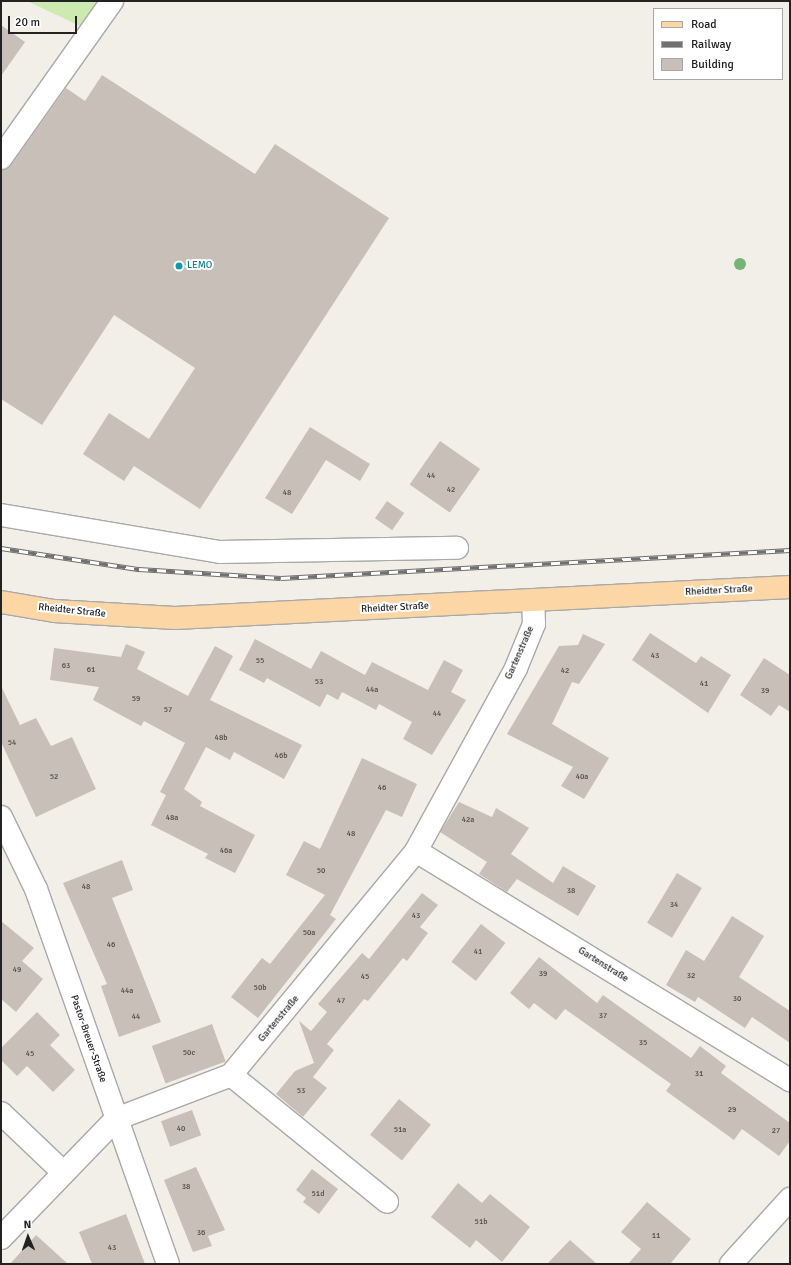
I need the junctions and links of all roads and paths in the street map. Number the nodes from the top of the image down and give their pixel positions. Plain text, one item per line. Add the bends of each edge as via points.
1 (112, 1) edge
2 (1, 158) edge
3 (1, 515) edge
4 (457, 548) dead end
5 (790, 587) edge
6 (533, 601) junction
7 (1, 602) edge
8 (1, 817) edge
9 (416, 850) junction
10 (231, 1075) junction
11 (790, 1080) edge
12 (1, 1113) edge
13 (116, 1119) junction
14 (62, 1172) junction
15 (790, 1199) edge
16 (387, 1202) dead end
17 (1, 1238) edge
18 (168, 1264) edge
19 (732, 1264) edge

1 - 2 street
3 - 4 street via 220,552
5 - 6 main road, Rheidter Straße
6 - 7 main road, Rheidter Straße via 174,618 54,611
6 - 9 street, Gartenstraße via 534,624 516,668
8 - 13 street, Pastor-Breuer-Straße via 36,889
9 - 10 street, Gartenstraße
9 - 11 street, Gartenstraße
10 - 13 street, Gartenstraße
10 - 16 street
12 - 14 street
13 - 14 street, Gartenstraße
13 - 18 street, Pastor-Breuer-Straße
14 - 17 street, Gartenstraße
15 - 19 street

